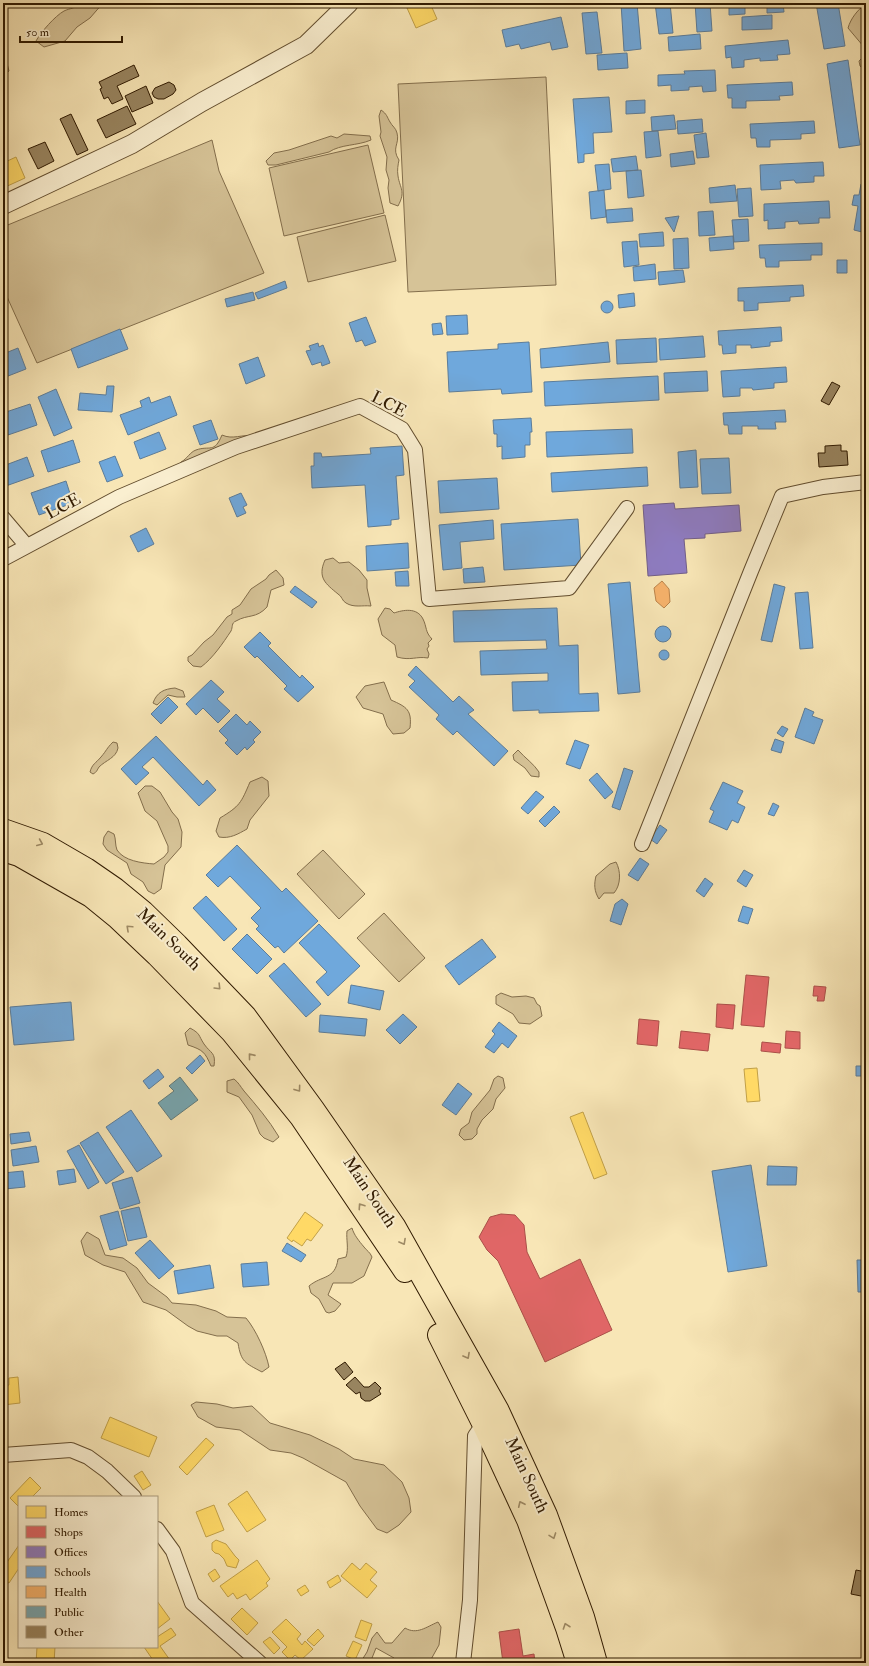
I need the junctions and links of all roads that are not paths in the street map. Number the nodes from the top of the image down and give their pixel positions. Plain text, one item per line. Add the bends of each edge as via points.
1 (349, 3) edge
2 (3, 205) edge
3 (866, 482) edge
4 (627, 508) dead end
5 (3, 518) edge
6 (26, 546) junction
7 (3, 559) edge
8 (3, 830) edge
9 (642, 844) dead end
10 (3, 850) edge
11 (490, 1417) junction
12 (3, 1454) edge
13 (133, 1496) edge
14 (158, 1530) edge
15 (260, 1663) edge
16 (463, 1663) edge
17 (578, 1663) edge
18 (596, 1663) edge

1 - 2 street via 306,45 132,144
3 - 9 street via 823,487 782,496
4 - 6 street, LCE via 569,588 429,599 415,450 402,429 360,406 236,447 119,497
5 - 6 street
6 - 7 street, LCE
8 -> 11 highway, Main South via 43,844 86,869 115,890 143,912 245,1016 394,1226
11 -> 10 highway, Main South via 415,1286 301,1117 232,1032 157,955 91,896 19,855
11 - 16 street via 475,1436 470,1600
17 -> 11 highway, Main South
11 -> 18 highway, Main South via 546,1515 583,1617
12 - 13 street via 71,1450 88,1457 107,1471
14 - 15 street via 173,1552 192,1603

